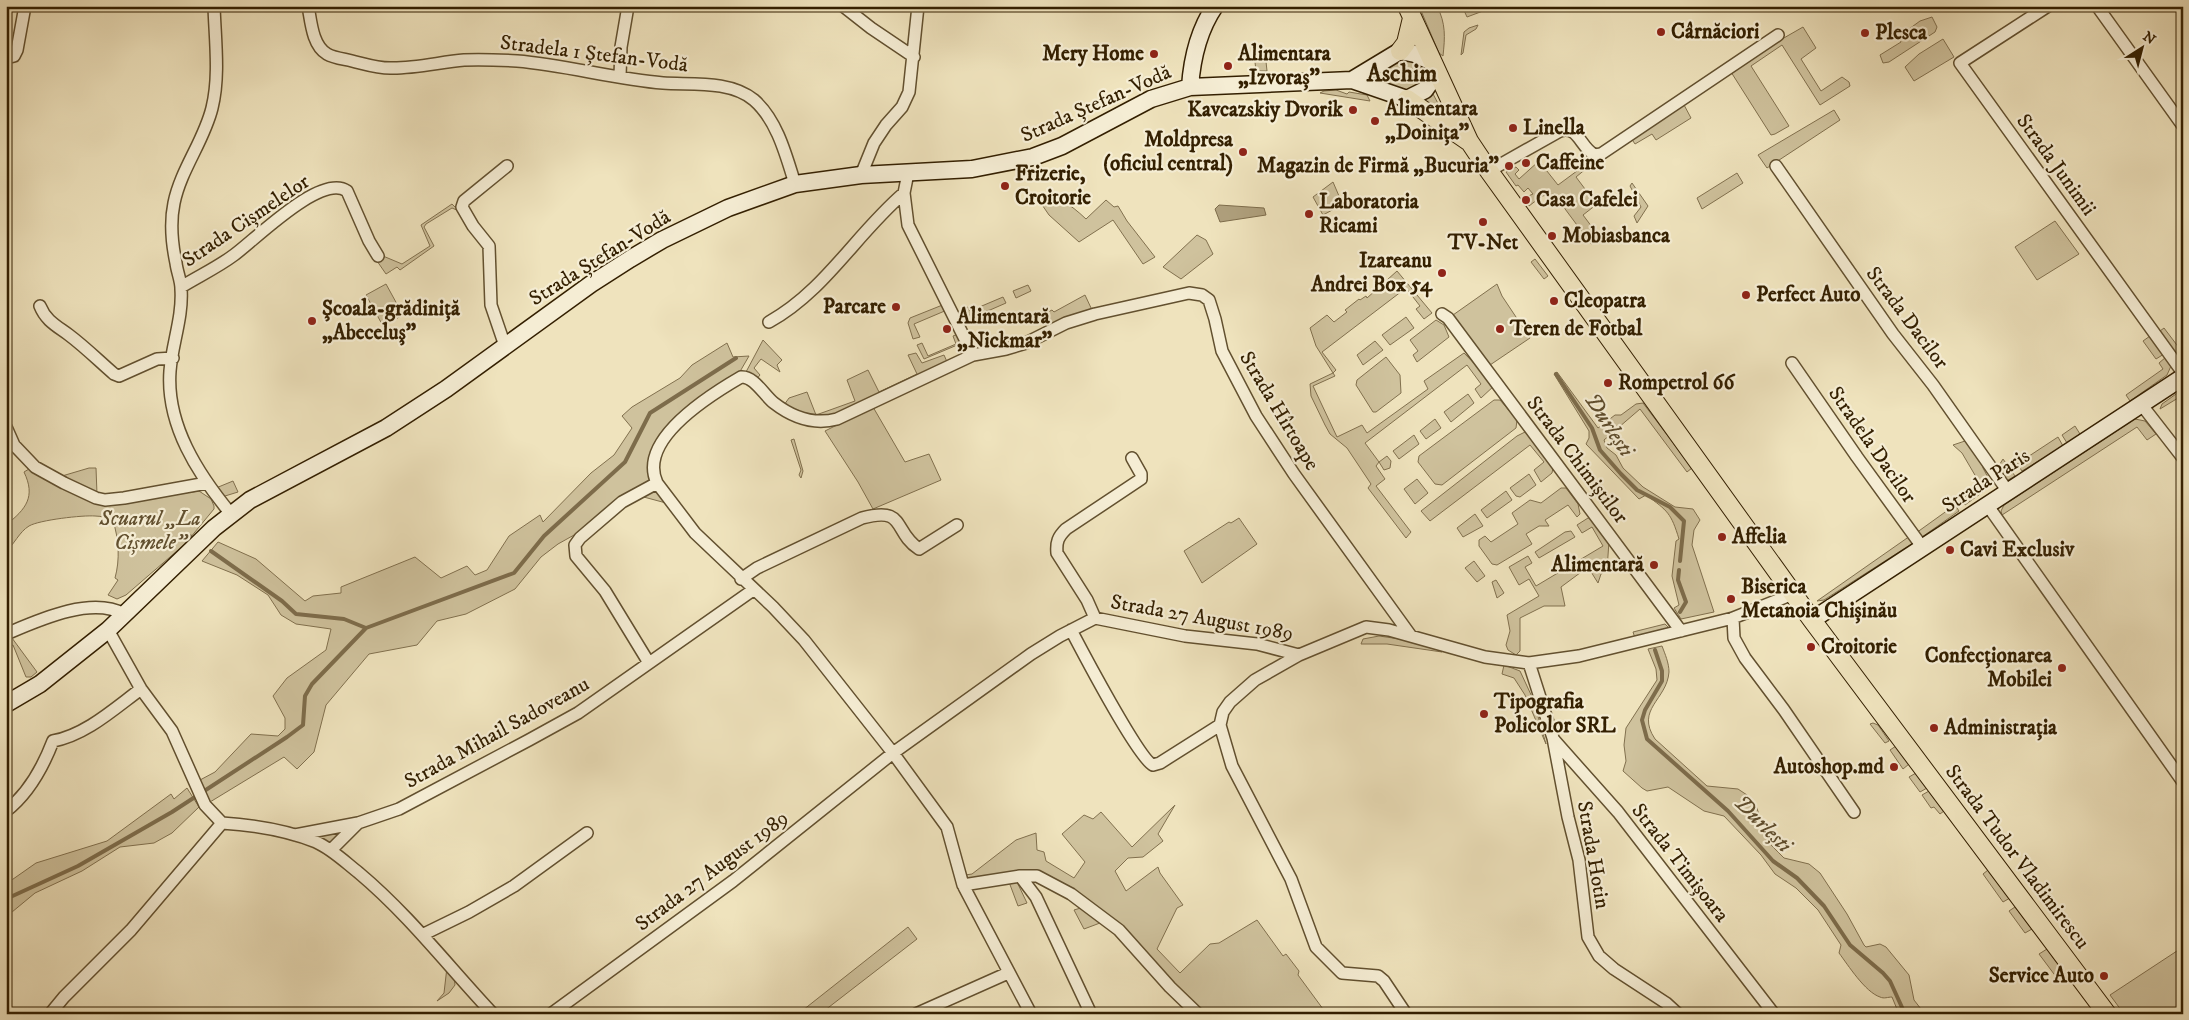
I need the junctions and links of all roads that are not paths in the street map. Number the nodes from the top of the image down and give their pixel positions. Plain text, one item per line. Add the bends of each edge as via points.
1 (25, 6) edge
2 (214, 6) edge
3 (308, 6) edge
4 (628, 6) edge
5 (843, 6) edge
6 (918, 6) edge
7 (1215, 6) edge
8 (2048, 6) edge
9 (2097, 6) edge
10 (1410, 12) edge
11 (1778, 35) dead end
12 (1400, 51) junction
13 (914, 57) junction
14 (6, 58) edge
15 (1434, 67) junction
16 (620, 76) junction
17 (1352, 80) junction
18 (1190, 87) junction
19 (1407, 99) junction
20 (2183, 126) edge
21 (1469, 141) junction
22 (507, 166) dead end
23 (1776, 166) dead end
24 (1489, 171) junction
25 (908, 173) junction
26 (861, 175) junction
27 (795, 184) junction
28 (904, 194) junction
29 (378, 256) dead end
30 (182, 287) junction
31 (40, 306) dead end
32 (1442, 314) dead end
33 (769, 322) dead end
34 (505, 346) junction
35 (972, 355) junction
36 (173, 358) junction
37 (1792, 363) dead end
38 (2183, 373) edge
39 (2183, 377) edge
40 (2141, 404) junction
41 (6, 427) edge
42 (1132, 458) dead end
43 (2183, 458) edge
44 (207, 483) junction
45 (657, 483) junction
46 (2009, 493) junction
47 (1988, 506) junction
48 (231, 514) junction
49 (957, 525) dead end
50 (1923, 548) junction
51 (742, 579) junction
52 (754, 590) junction
53 (1793, 594) junction
54 (124, 614) junction
55 (1095, 618) junction
56 (1733, 618) junction
57 (1812, 620) junction
58 (108, 630) junction
59 (1071, 630) junction
60 (1682, 630) junction
61 (6, 634) edge
62 (1411, 636) junction
63 (1299, 655) junction
64 (1529, 662) junction
65 (649, 664) junction
66 (142, 689) junction
67 (6, 704) edge
68 (1220, 725) junction
69 (1553, 738) junction
70 (893, 753) junction
71 (2183, 782) edge
72 (6, 811) edge
73 (1854, 812) dead end
74 (222, 823) junction
75 (358, 823) junction
76 (587, 833) dead end
77 (295, 835) junction
78 (331, 850) junction
79 (1020, 876) junction
80 (963, 886) junction
81 (424, 934) junction
82 (1008, 973) junction
83 (50, 1014) edge
84 (493, 1014) edge
85 (551, 1014) edge
86 (916, 1014) edge
87 (1031, 1014) edge
88 (1091, 1014) edge
89 (1198, 1014) edge
90 (1406, 1014) edge
91 (1678, 1014) edge
92 (1774, 1014) edge
93 (2107, 1014) edge

1 - 14 street via 17,50 14,56
2 - 30 street, Strada Cișmelelor via 212,108 173,210 173,248
3 - 16 street, Stradela 1 Ștefan-Vodă via 320,48 334,56 373,66 395,68 466,60 506,61 556,64
4 - 16 street
5 - 13 street
6 - 13 street
7 - 18 street, Strada Ștefan-Vodă via 1197,42
8 - 38 street, Strada Junimii via 1960,63
9 - 20 street
10 - 12 main road via 1410,32
10 - 15 main road, Strada Tudor Vladimirescu
11 - 24 street via 1601,154 1590,152 1568,129
12 - 15 street via 1415,54
12 - 17 street, Strada Ștefan-Vodă
13 - 26 street via 906,99 874,143
15 - 19 street via 1425,90
15 - 21 main road, Strada Tudor Vladimirescu
16 - 27 street, Stradela 1 Ștefan-Vodă via 660,83 731,88 748,96 771,122
17 - 18 street, Strada Ștefan-Vodă
17 - 19 street, Strada Ștefan-Vodă
18 - 25 street, Strada Ștefan-Vodă via 1152,98 1062,146 1033,157 972,169
19 - 21 main road
21 - 24 main road, Strada Tudor Vladimirescu
22 - 34 street via 464,201 462,207 489,246 492,305
23 - 46 street, Strada Dacilor
24 - 53 main road, Strada Tudor Vladimirescu
25 - 26 street, Strada Ștefan-Vodă
25 - 28 street
26 - 27 street, Strada Ștefan-Vodă
27 - 34 street, Strada Ștefan-Vodă via 728,208 662,240 591,284
28 - 33 street via 871,224 819,284 793,308
28 - 35 street via 908,225
29 - 30 street, Strada Cișmelelor via 347,191 335,187 300,202 235,254
30 - 36 street, Strada Cișmelelor
31 - 36 street via 50,322 119,376 157,359
32 - 60 street, Strada Chimiștilor
34 - 48 street, Strada Ștefan-Vodă via 386,428 260,494
35 - 45 street, Strada Hîrtoape via 826,422 802,418 790,412 774,403 751,379 740,377 671,428 654,463 652,473
35 - 62 street, Strada Hîrtoape via 1026,343 1066,323 1121,308 1189,293 1206,297 1211,305 1222,351 1256,416 1298,480
36 - 44 street, Strada Cișmelelor via 171,392 178,427 185,447
37 - 50 street, Stradela Dacilor
39 - 40 street, Strada Paris
40 - 43 street
40 - 46 street, Strada Paris
41 - 44 street via 14,445 35,467 96,498 124,498
42 - 55 street, Strada 27 August 1989 via 1141,479 1066,529 1058,537 1056,545 1057,553
44 - 48 street, Strada Cișmelelor
45 - 51 street via 695,533
45 - 65 street via 622,502 575,545 576,556 605,591
46 - 47 street, Strada Paris
47 - 50 street, Strada Paris
47 - 71 street
48 - 54 street, Strada Ștefan-Vodă
49 - 51 street via 919,549 893,517 877,514 862,518 757,568
50 - 57 street, Strada Paris
51 - 52 street
52 - 65 street, Strada Mihail Sadoveanu
52 - 70 street via 804,640
53 - 56 street, Strada 27 August 1989
53 - 57 main road, Strada Tudor Vladimirescu
54 - 58 street, Strada Ștefan-Vodă
54 - 61 street via 116,609 96,607 65,613
55 - 59 street, Strada 27 August 1989
55 - 63 street, Strada 27 August 1989 via 1185,636 1257,644
56 - 60 street, Strada 27 August 1989
56 - 73 street via 1734,638 1745,658
57 - 93 main road, Strada Tudor Vladimirescu
58 - 66 street
58 - 67 street, Strada Ștefan-Vodă via 40,684
59 - 68 street via 1126,728 1146,760 1153,765
59 - 70 street, Strada 27 August 1989 via 1031,654
60 - 64 street, Strada 27 August 1989 via 1579,656
62 - 63 street, Strada 27 August 1989 via 1366,627
62 - 64 street, Strada 27 August 1989 via 1485,657
63 - 68 street via 1243,689 1227,707
64 - 69 street, Strada Hotin
65 - 75 street, Strada Mihail Sadoveanu via 578,713 399,809
66 - 72 street via 88,726 54,741 32,781
66 - 74 street via 172,731 205,804
68 - 90 street via 1232,766 1291,878 1316,946 1342,973 1378,976
69 - 91 street, Strada Hotin via 1579,860 1590,942 1614,969 1666,1002
69 - 92 street, Strada Timișoara via 1618,812
70 - 80 street via 947,827
70 - 85 street, Strada 27 August 1989 via 733,881
74 - 77 street, Strada Mihail Sadoveanu
74 - 83 street via 131,930
75 - 77 street, Strada Mihail Sadoveanu
75 - 78 street, Strada Mihail Sadoveanu
76 - 81 street via 514,886
77 - 78 street, Strada Mihail Sadoveanu
78 - 81 street, Strada Mihail Sadoveanu via 387,896
79 - 80 street
79 - 88 street via 1036,897
79 - 89 street via 1037,876 1046,880 1119,930
80 - 82 street
81 - 84 street, Strada Mihail Sadoveanu
82 - 86 street
82 - 87 street

